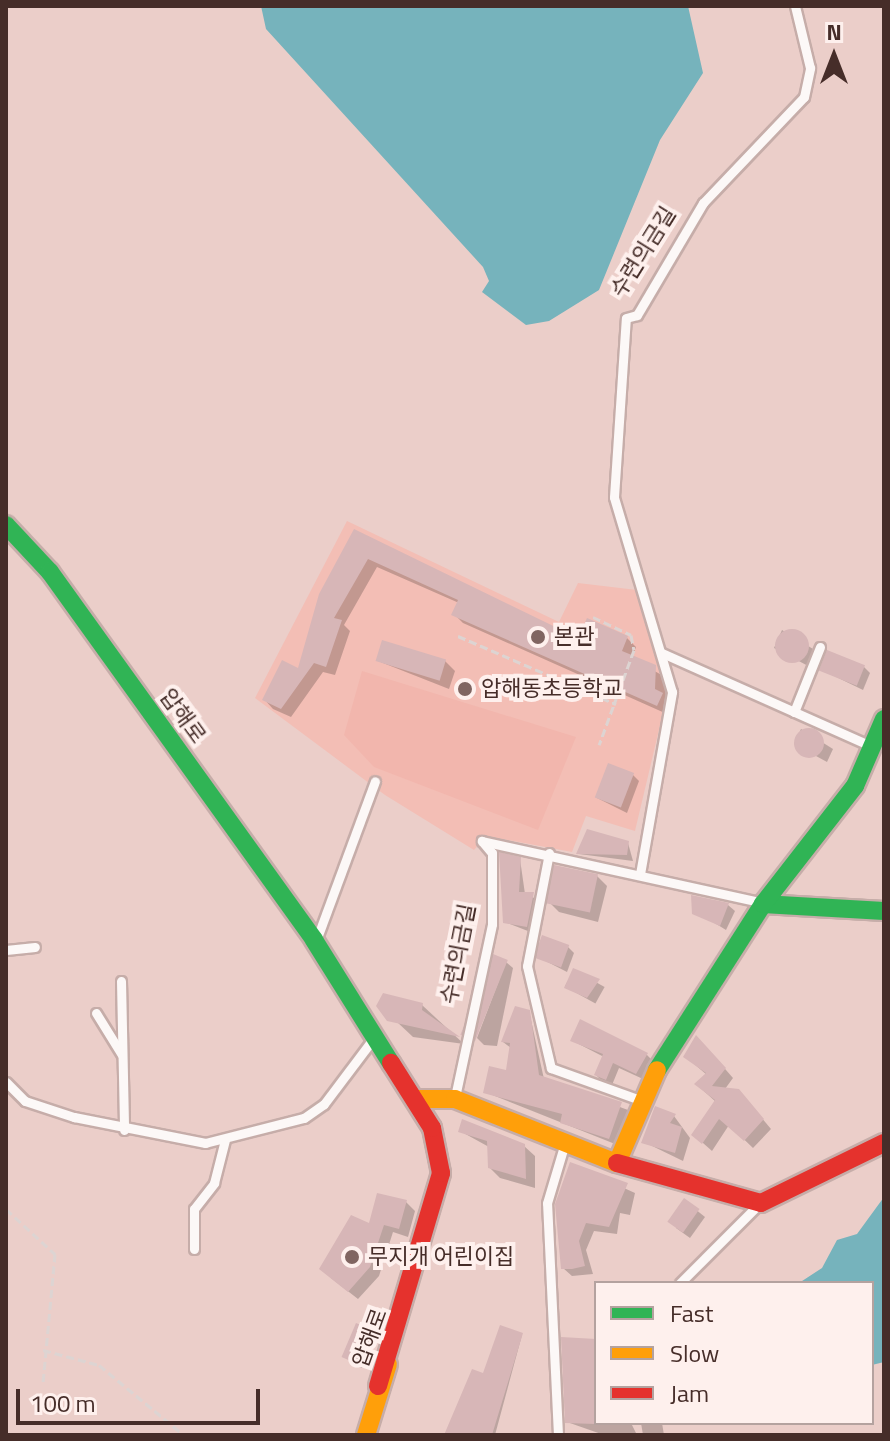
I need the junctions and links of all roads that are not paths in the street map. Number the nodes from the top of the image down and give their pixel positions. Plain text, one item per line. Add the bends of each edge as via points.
1 (795, 6) edge
2 (6, 525) edge
3 (820, 647) dead end
4 (662, 653) junction
5 (794, 712) junction
6 (884, 719) edge
7 (873, 747) junction
8 (375, 781) dead end
9 (549, 853) junction
10 (640, 874) junction
11 (763, 904) junction
12 (884, 911) edge
13 (314, 940) junction
14 (35, 947) dead end
15 (6, 950) edge
16 (121, 981) dead end
17 (96, 1013) dead end
18 (377, 1033) junction
19 (123, 1058) junction
20 (6, 1082) edge
21 (418, 1099) junction
22 (455, 1099) junction
23 (640, 1100) junction
24 (124, 1130) junction
25 (225, 1140) junction
26 (565, 1143) junction
27 (884, 1143) edge
28 (617, 1163) junction
29 (761, 1203) junction
30 (194, 1249) dead end
31 (682, 1281) edge
32 (388, 1364) junction
33 (357, 1435) edge
34 (366, 1435) edge
35 (558, 1435) edge

1 - 4 lane, 수련의금길 via 810,68 804,97 703,203 637,315 626,318 614,497
2 - 13 main road, 압해로 via 50,572
3 - 5 lane
4 - 5 lane
4 - 10 lane, 수련의금길 via 670,715
5 - 7 lane
6 - 7 main road
7 - 11 main road via 855,786
8 - 13 lane via 325,932
9 - 10 lane, 수련의금길
9 - 22 lane, 수련의금길 via 482,841 492,853 492,924
9 - 23 lane via 527,966 551,1068
10 - 11 lane, 수련의금길
11 - 12 main road
11 - 23 main road
13 - 18 main road, 압해로
14 - 15 lane
16 - 19 lane
17 - 19 lane
18 - 21 main road, 압해로
18 - 25 lane via 304,1118
19 - 24 lane
20 - 24 lane via 25,1101
21 - 22 main road
21 - 32 main road, 압해로 via 441,1173
22 - 26 main road
23 - 28 main road
24 - 25 lane
25 - 30 lane via 214,1183 191,1218
26 - 28 main road
26 - 35 lane via 547,1203
27 - 29 main road
28 - 29 main road
29 - 31 lane
32 - 33 main road, 압해로
32 - 34 main road

